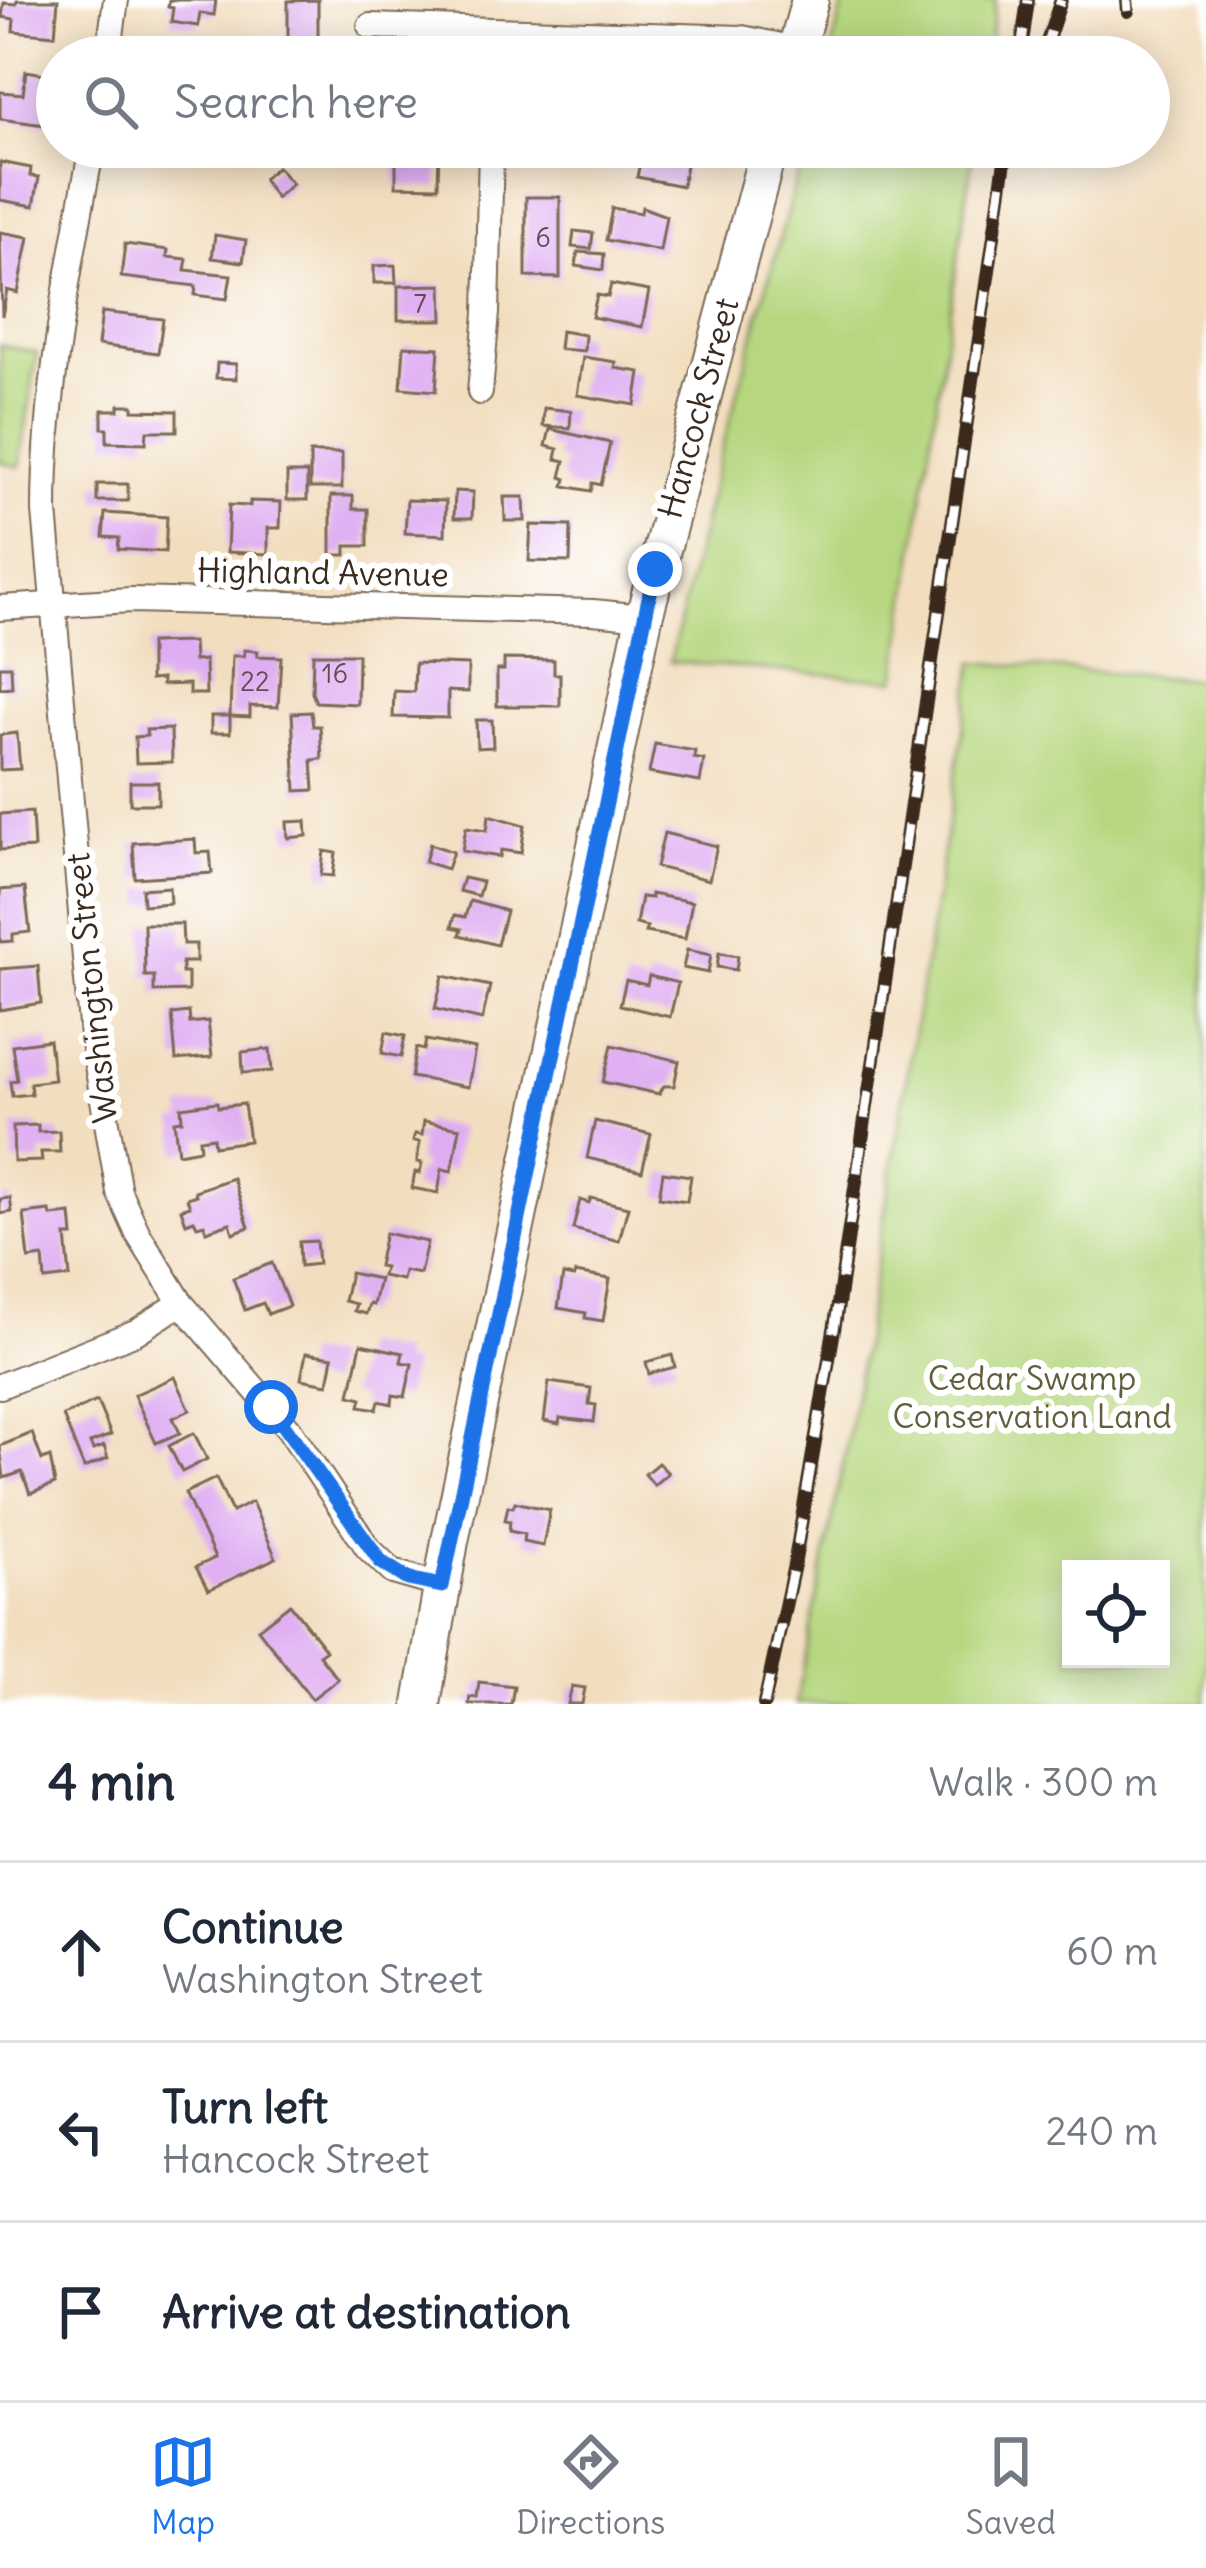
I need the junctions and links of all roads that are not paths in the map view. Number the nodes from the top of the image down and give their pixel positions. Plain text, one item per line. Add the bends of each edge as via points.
1 (116, 0) edge
2 (810, 0) edge
3 (370, 26) dead end
4 (497, 31) junction
5 (111, 36) edge
6 (497, 36) edge
7 (672, 36) edge
8 (800, 36) edge
9 (88, 168) edge
10 (490, 168) edge
11 (763, 168) edge
12 (480, 392) dead end
13 (55, 604) junction
14 (0, 608) edge
15 (644, 617) junction
16 (181, 1303) junction
17 (0, 1385) edge
18 (442, 1586) junction
19 (422, 1704) edge

1 - 5 street
2 - 8 main road
3 - 4 street
4 - 6 street
4 - 7 street
9 - 13 street, Washington Street via 59,322 45,457
10 - 12 street
11 - 15 main road, Hancock Street
13 - 14 street, Highland Avenue
13 - 15 street, Highland Avenue
13 - 16 street, Washington Street via 86,977 110,1154 127,1212
15 - 18 main road, Hancock Street
16 - 17 street via 136,1332
16 - 18 street, Washington Street via 289,1430 381,1562
18 - 19 main road

